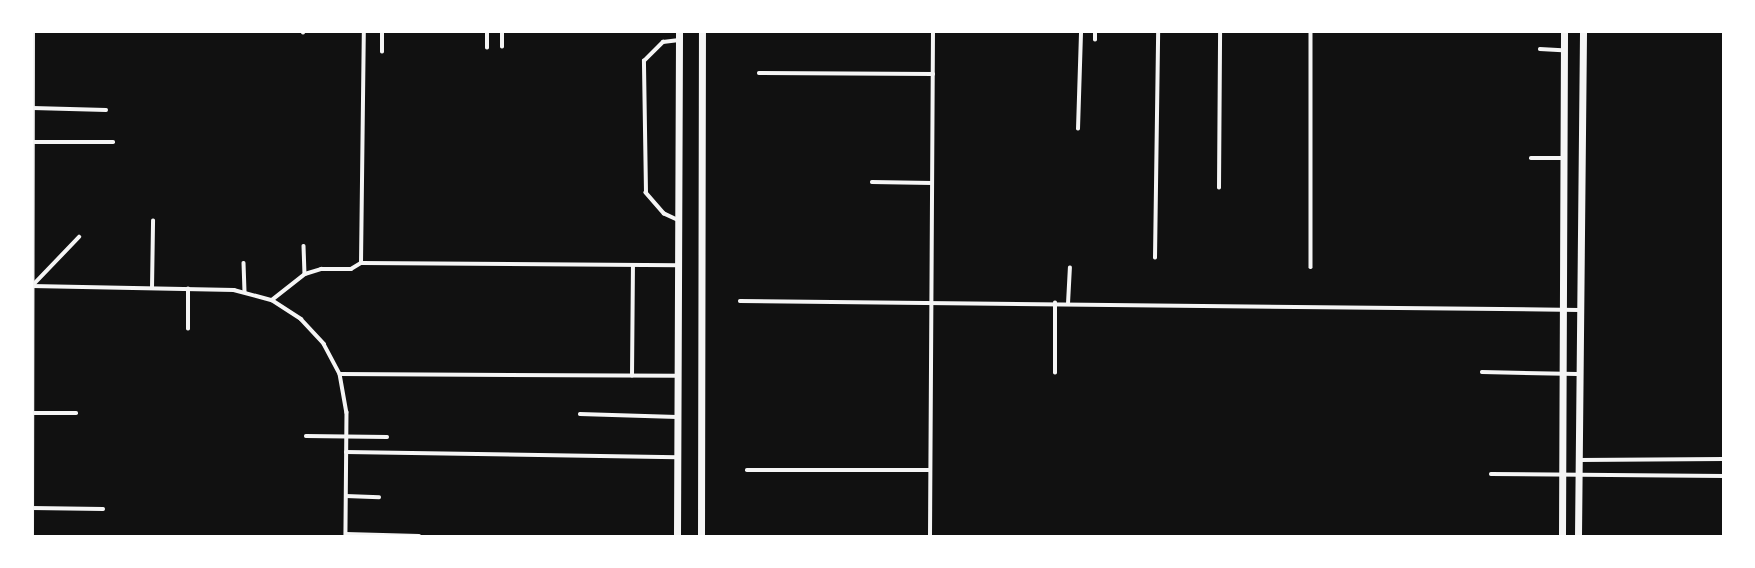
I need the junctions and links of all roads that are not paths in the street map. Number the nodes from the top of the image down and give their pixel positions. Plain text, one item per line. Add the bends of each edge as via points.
1 (33, 32) edge
2 (364, 32) edge
3 (382, 32) edge
4 (487, 32) edge
5 (502, 32) edge
6 (702, 32) edge
7 (933, 32) edge
8 (1082, 32) edge
9 (1095, 32) edge
10 (1158, 32) edge
11 (1220, 32) edge
12 (1311, 32) edge
13 (1564, 32) edge
14 (1583, 32) edge
15 (679, 36) edge
16 (1094, 40) dead end
17 (502, 47) dead end
18 (487, 48) dead end
19 (1540, 49) dead end
20 (1564, 50) junction
21 (382, 52) dead end
22 (759, 73) dead end
23 (933, 74) junction
24 (33, 108) edge
25 (106, 110) dead end
26 (1078, 129) dead end
27 (32, 142) edge
28 (113, 142) dead end
29 (1531, 158) dead end
30 (1563, 158) junction
31 (872, 182) dead end
32 (932, 183) junction
33 (1219, 188) dead end
34 (153, 221) dead end
35 (678, 221) junction
36 (79, 237) dead end
37 (304, 246) dead end
38 (1155, 258) dead end
39 (244, 263) dead end
40 (361, 263) junction
41 (678, 265) junction
42 (634, 266) junction
43 (1311, 267) dead end
44 (1070, 268) dead end
45 (305, 274) junction
46 (32, 286) edge
47 (152, 288) junction
48 (188, 289) junction
49 (245, 292) junction
50 (272, 300) junction
51 (740, 301) dead end
52 (931, 303) junction
53 (1055, 303) junction
54 (1068, 304) junction
55 (1561, 310) junction
56 (1578, 310) junction
57 (188, 329) dead end
58 (1482, 372) dead end
59 (1055, 373) dead end
60 (340, 374) junction
61 (1562, 374) junction
62 (1577, 374) junction
63 (632, 376) junction
64 (678, 376) junction
65 (32, 412) edge
66 (76, 413) dead end
67 (580, 414) dead end
68 (677, 417) junction
69 (306, 436) dead end
70 (347, 437) junction
71 (387, 437) dead end
72 (346, 452) junction
73 (677, 457) junction
74 (1724, 458) edge
75 (1577, 460) junction
76 (747, 470) dead end
77 (930, 470) junction
78 (1492, 474) dead end
79 (1562, 475) junction
80 (1576, 475) junction
81 (1724, 476) edge
82 (346, 496) junction
83 (379, 497) dead end
84 (32, 508) edge
85 (103, 509) dead end
86 (346, 535) edge
87 (419, 536) edge
88 (32, 537) edge
89 (677, 537) edge
90 (701, 537) edge
91 (930, 537) edge
92 (1562, 537) edge
93 (1578, 537) edge

1 - 24 lane
2 - 40 lane
3 - 21 lane
4 - 18 lane
5 - 17 lane
6 - 90 street
7 - 23 lane
8 - 26 lane
9 - 16 lane
10 - 38 lane
11 - 33 lane
12 - 43 lane
13 - 20 street
14 - 56 street
15 - 35 street
15 - 35 lane via 663,41 644,61 646,193 664,214
19 - 20 lane
20 - 30 street
22 - 23 lane
23 - 32 lane
24 - 25 lane
24 - 27 lane
27 - 28 lane
27 - 46 lane
29 - 30 lane
30 - 55 street
31 - 32 lane
32 - 52 lane
34 - 47 lane
35 - 41 street
36 - 46 lane
37 - 45 lane
39 - 49 lane
40 - 42 lane
40 - 45 lane via 351,269 321,268
41 - 42 lane
41 - 64 street
42 - 63 lane
44 - 54 lane
45 - 50 lane
46 - 47 lane
46 - 65 lane
47 - 48 lane
48 - 49 lane
48 - 57 lane
49 - 50 lane
50 - 60 lane via 309,327
51 - 52 lane
52 - 53 lane
52 - 77 lane
53 - 54 lane
53 - 59 lane
54 - 55 lane
55 - 56 lane
55 - 61 street
56 - 62 street
58 - 61 lane
60 - 63 lane
60 - 70 lane
61 - 62 lane
61 - 79 street
62 - 75 street
63 - 64 lane
64 - 68 street
65 - 66 lane
65 - 84 lane
67 - 68 lane
68 - 73 street
69 - 70 lane
70 - 71 lane
70 - 72 lane
72 - 73 lane
72 - 82 lane
73 - 89 street
74 - 75 lane
75 - 80 street
76 - 77 lane
77 - 91 lane
78 - 79 lane
79 - 80 lane
79 - 92 street
80 - 81 lane
80 - 93 street
82 - 83 lane
82 - 86 lane
84 - 85 lane
84 - 88 lane
86 - 87 lane

